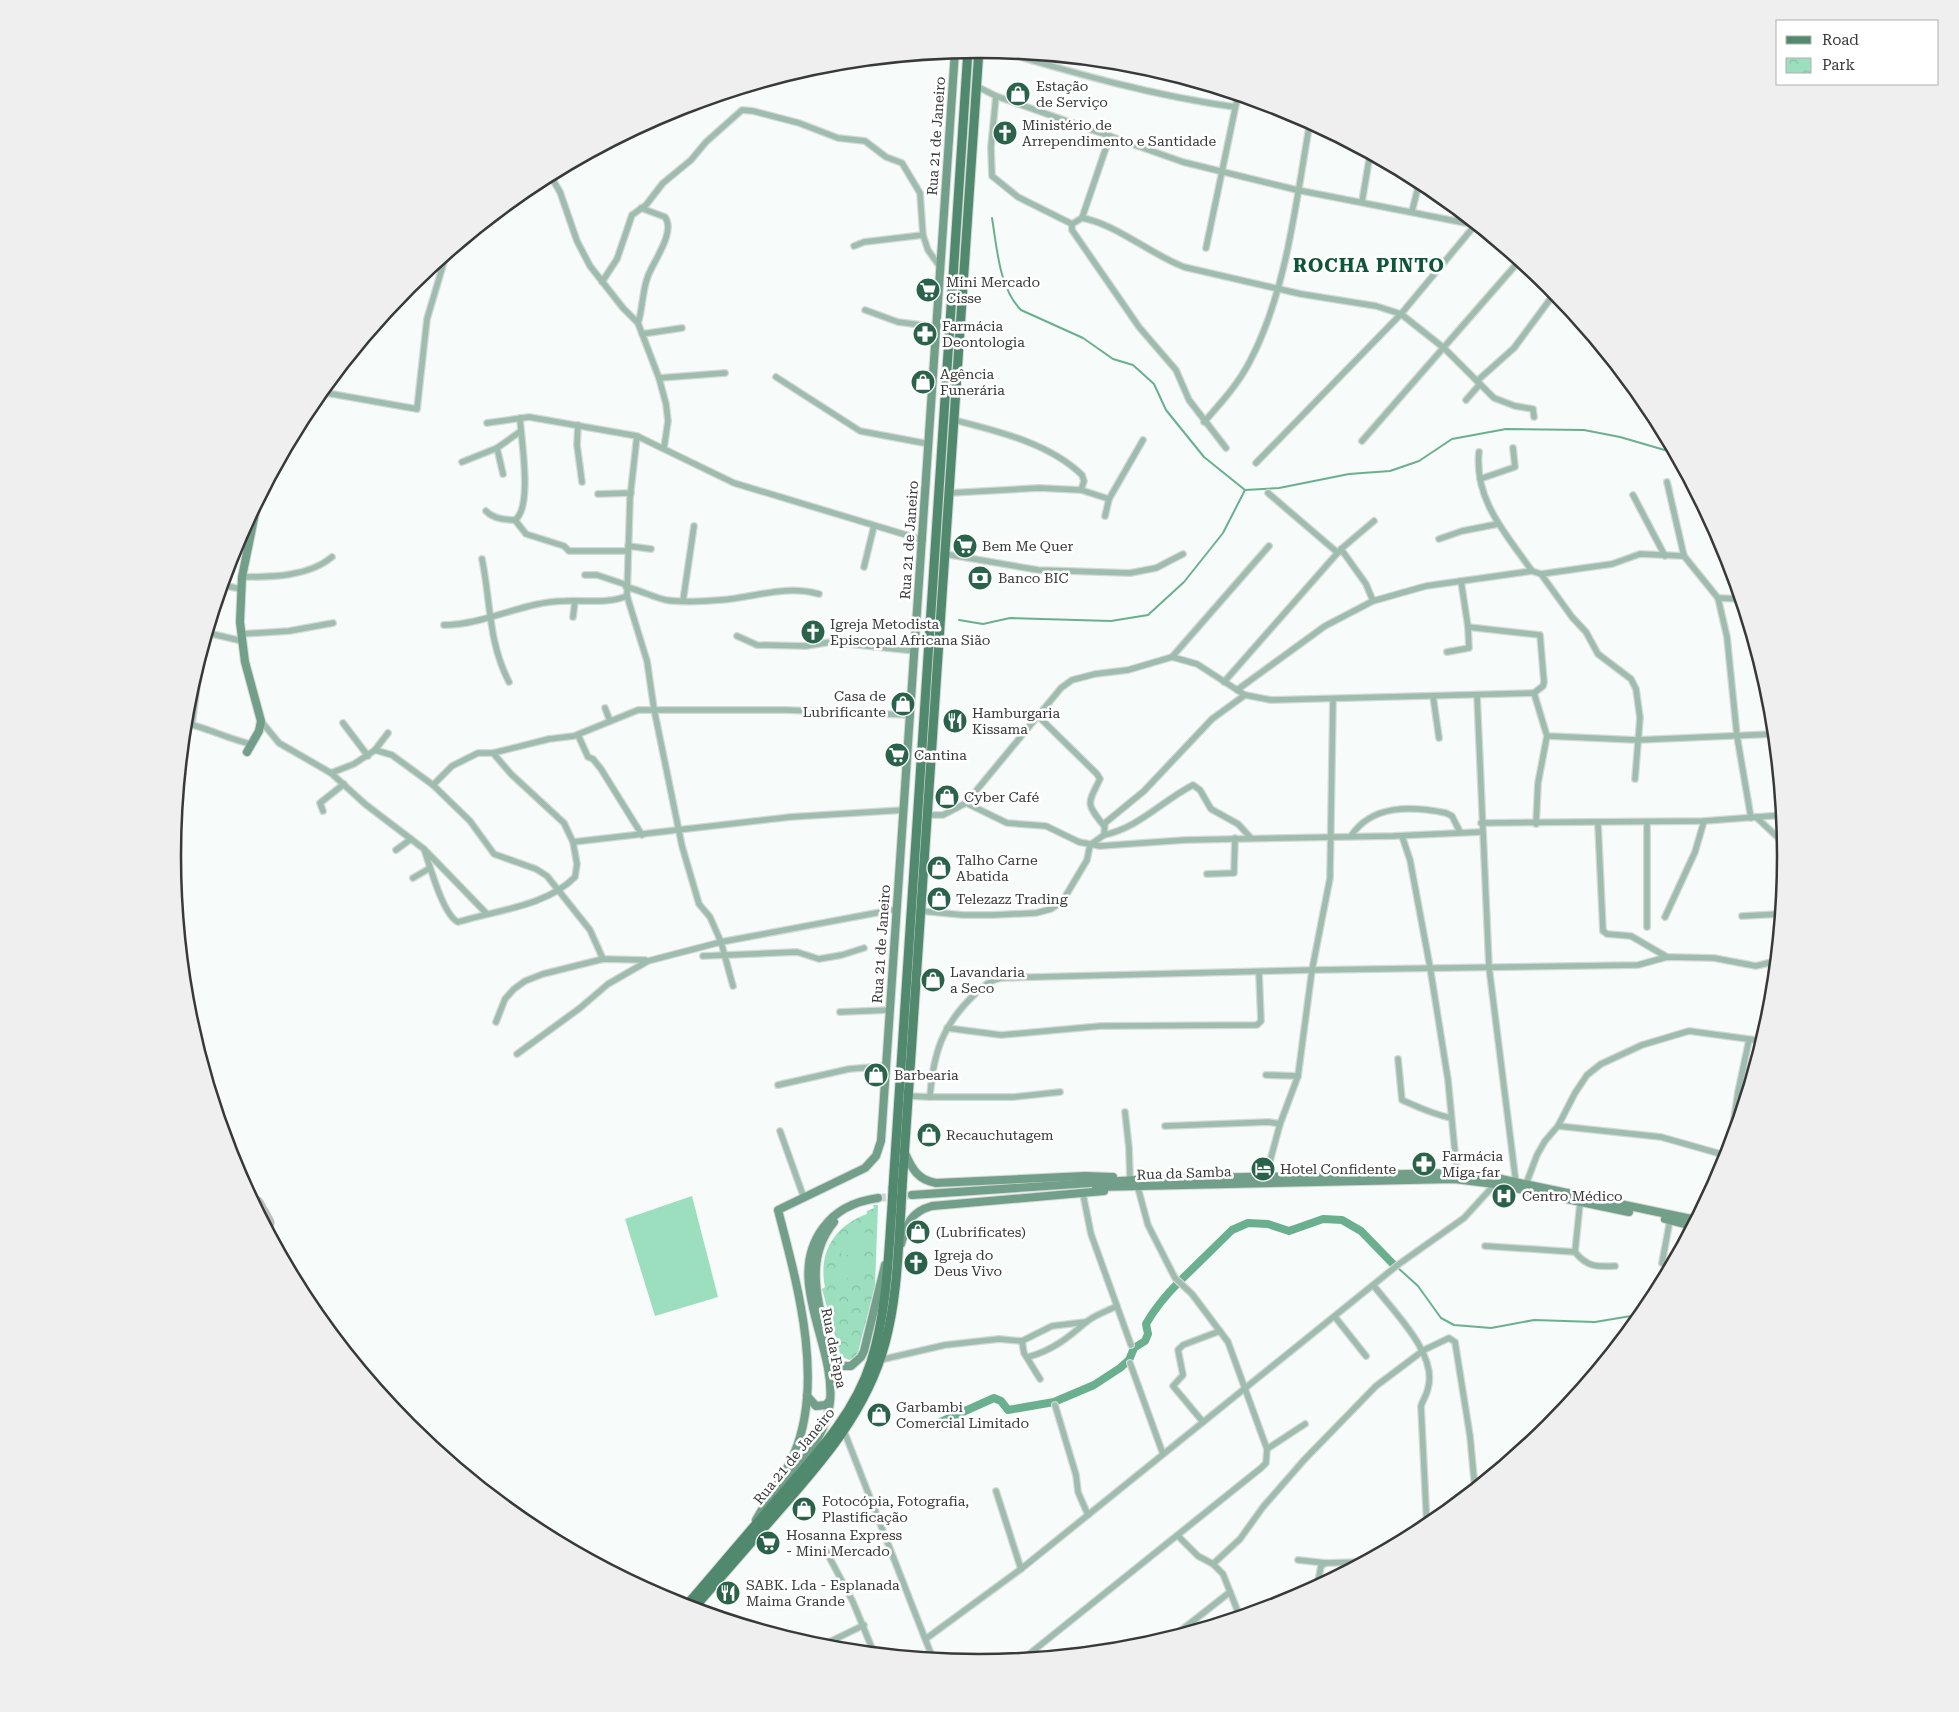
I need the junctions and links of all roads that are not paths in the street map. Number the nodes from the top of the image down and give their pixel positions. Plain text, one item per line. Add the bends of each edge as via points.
1 (955, 58) edge
2 (967, 58) edge
3 (978, 58) edge
4 (1028, 59) edge
5 (976, 86) junction
6 (996, 96) junction
7 (1237, 100) edge
8 (1235, 107) junction
9 (1309, 129) edge
10 (1110, 136) junction
11 (1369, 159) edge
12 (1222, 171) junction
13 (553, 181) edge
14 (1418, 189) edge
15 (1297, 190) junction
16 (1362, 202) junction
17 (641, 208) junction
18 (1412, 211) junction
19 (1082, 218) junction
20 (1466, 223) edge
21 (1072, 224) junction
22 (1473, 229) edge
23 (923, 235) junction
24 (854, 246) dead end
25 (1206, 248) dead end
26 (1516, 265) edge
27 (443, 266) edge
28 (941, 267) junction
29 (602, 282) junction
30 (1278, 289) junction
31 (1551, 298) edge
32 (865, 310) dead end
33 (1400, 314) junction
34 (638, 323) junction
35 (937, 327) junction
36 (682, 328) dead end
37 (642, 334) junction
38 (1444, 348) junction
39 (725, 373) dead end
40 (776, 377) dead end
41 (659, 378) junction
42 (1478, 383) junction
43 (329, 393) edge
44 (1466, 400) dead end
45 (1534, 417) dead end
46 (520, 418) junction
47 (954, 420) junction
48 (487, 422) dead end
49 (1204, 422) junction
50 (578, 425) junction
51 (521, 431) junction
52 (638, 436) junction
53 (1142, 440) dead end
54 (1362, 441) dead end
55 (929, 444) junction
56 (497, 448) junction
57 (664, 448) junction
58 (1226, 448) dead end
59 (1513, 448) dead end
60 (1479, 452) dead end
61 (462, 462) dead end
62 (1256, 463) dead end
63 (503, 474) dead end
64 (1480, 479) junction
65 (582, 482) dead end
66 (1667, 482) dead end
67 (1081, 490) junction
68 (949, 493) junction
69 (1268, 493) dead end
70 (598, 494) dead end
71 (631, 494) junction
72 (1633, 495) dead end
73 (1109, 499) junction
74 (486, 511) dead end
75 (1105, 516) dead end
76 (514, 520) junction
77 (1374, 521) dead end
78 (1498, 524) junction
79 (694, 526) dead end
80 (874, 526) junction
81 (252, 527) edge
82 (1439, 539) dead end
83 (923, 540) junction
84 (1269, 546) dead end
85 (628, 549) junction
86 (651, 549) dead end
87 (1340, 551) junction
88 (945, 554) junction
89 (1183, 554) dead end
90 (1665, 556) junction
91 (1684, 556) junction
92 (332, 557) dead end
93 (482, 559) dead end
94 (864, 566) dead end
95 (1532, 571) junction
96 (1541, 574) junction
97 (585, 575) dead end
98 (242, 577) junction
99 (1461, 581) junction
100 (228, 586) edge
101 (626, 586) junction
102 (242, 589) junction
103 (818, 594) dead end
104 (627, 596) junction
105 (1718, 598) junction
106 (1736, 599) edge
107 (575, 601) junction
108 (683, 601) junction
109 (1373, 601) junction
110 (492, 616) junction
111 (573, 617) dead end
112 (333, 623) dead end
113 (444, 625) dead end
114 (1468, 627) junction
115 (213, 634) edge
116 (737, 636) dead end
117 (242, 637) junction
118 (915, 651) junction
119 (1447, 652) dead end
120 (1172, 657) junction
121 (509, 682) dead end
122 (1224, 682) junction
123 (1237, 690) junction
124 (1534, 693) junction
125 (1246, 695) junction
126 (1477, 695) junction
127 (1433, 696) junction
128 (1333, 700) junction
129 (604, 708) dead end
130 (654, 709) junction
131 (911, 715) junction
132 (1039, 717) junction
133 (261, 721) junction
134 (610, 721) junction
135 (343, 723) dead end
136 (192, 724) edge
137 (388, 733) dead end
138 (1768, 734) edge
139 (578, 735) junction
140 (1547, 736) junction
141 (1737, 736) junction
142 (1439, 738) dead end
143 (1637, 740) junction
144 (249, 748) joint
145 (375, 750) junction
146 (493, 753) junction
147 (368, 756) junction
148 (331, 773) junction
149 (1635, 779) dead end
150 (344, 784) junction
151 (433, 785) junction
152 (966, 803) junction
153 (904, 810) junction
154 (322, 812) dead end
155 (927, 814) junction
156 (1776, 815) edge
157 (1753, 817) junction
158 (1704, 821) junction
159 (1481, 823) junction
160 (1647, 823) junction
161 (1536, 824) junction
162 (1598, 824) junction
163 (1104, 826) junction
164 (678, 831) junction
165 (1460, 832) junction
166 (1481, 832) junction
167 (1104, 834) junction
168 (642, 835) junction
169 (1331, 836) junction
170 (1351, 836) junction
171 (1402, 836) junction
172 (1235, 838) junction
173 (1251, 838) junction
174 (1777, 838) edge
175 (411, 839) junction
176 (573, 842) junction
177 (1090, 845) junction
178 (424, 849) junction
179 (396, 850) dead end
180 (430, 868) junction
181 (1207, 874) dead end
182 (413, 878) dead end
183 (558, 890) junction
184 (897, 909) junction
185 (921, 911) junction
186 (486, 913) junction
187 (1775, 914) edge
188 (1742, 916) dead end
189 (1665, 917) dead end
190 (1647, 927) dead end
191 (721, 942) junction
192 (864, 948) dead end
193 (724, 955) junction
194 (703, 956) dead end
195 (1667, 957) junction
196 (603, 958) junction
197 (648, 961) junction
198 (1771, 962) edge
199 (1430, 967) junction
200 (1489, 967) junction
201 (1312, 970) junction
202 (1259, 973) junction
203 (733, 986) dead end
204 (890, 1010) junction
205 (840, 1012) dead end
206 (496, 1022) dead end
207 (947, 1028) junction
208 (1749, 1040) junction
209 (1756, 1041) edge
210 (517, 1054) dead end
211 (1398, 1060) dead end
212 (886, 1066) junction
213 (1266, 1075) dead end
214 (1298, 1076) junction
215 (778, 1085) dead end
216 (1060, 1092) dead end
217 (908, 1096) junction
218 (930, 1098) junction
219 (1125, 1112) dead end
220 (1451, 1118) junction
221 (1733, 1120) edge
222 (1280, 1124) junction
223 (1165, 1126) dead end
224 (1558, 1126) junction
225 (780, 1131) dead end
226 (904, 1152) junction
227 (1720, 1154) edge
228 (1457, 1172) junction
229 (1266, 1176) junction
230 (1130, 1178) junction
231 (1516, 1182) junction
232 (1151, 1183) junction
233 (1495, 1184) junction
234 (1526, 1184) junction
235 (897, 1188) junction
236 (1138, 1188) junction
237 (1083, 1194) junction
238 (912, 1196) tunnel mouth
239 (804, 1198) junction
240 (1580, 1203) junction
241 (897, 1208) junction
242 (1691, 1219) edge
243 (1670, 1220) junction
244 (1687, 1225) edge
245 (1485, 1246) dead end
246 (889, 1247) junction
247 (1575, 1252) junction
248 (897, 1260) junction
249 (1662, 1263) dead end
250 (1615, 1266) dead end
251 (1374, 1286) junction
252 (1117, 1306) junction
253 (1335, 1317) junction
254 (1086, 1322) junction
255 (1220, 1331) junction
256 (1022, 1340) junction
257 (1131, 1346) dead end
258 (1424, 1350) junction
259 (1366, 1356) dead end
260 (1028, 1357) junction
261 (880, 1360) junction
262 (1130, 1363) dead end
263 (1040, 1379) dead end
264 (1244, 1389) junction
265 (807, 1396) junction
266 (830, 1400) junction
267 (1054, 1405) dead end
268 (1203, 1422) junction
269 (1305, 1424) dead end
270 (844, 1431) junction
271 (1268, 1449) junction
272 (1163, 1454) junction
273 (1474, 1482) edge
274 (996, 1491) dead end
275 (1088, 1514) junction
276 (1426, 1518) edge
277 (759, 1520) junction
278 (752, 1529) junction
279 (1178, 1536) junction
280 (826, 1551) dead end
281 (1298, 1560) dead end
282 (1352, 1562) edge
283 (1326, 1563) junction
284 (1212, 1564) junction
285 (1021, 1569) junction
286 (1319, 1579) edge
287 (1230, 1592) junction
288 (691, 1600) edge
289 (698, 1603) edge
290 (1238, 1611) edge
291 (864, 1625) junction
292 (1185, 1627) edge
293 (927, 1638) junction
294 (832, 1640) edge
295 (872, 1647) edge
296 (931, 1653) edge
297 (1031, 1653) edge

1 - 28 main road, Rua 21 de Janeiro
2 - 235 main road, Rua 21 de Janeiro
3 - 5 main road, Rua 21 de Janeiro
4 - 8 street via 1112,83 1196,102
5 - 6 street
5 - 47 main road, Rua 21 de Janeiro
6 - 10 street
6 - 21 street via 991,147 993,178 1018,197
7 - 8 street
8 - 12 street
9 - 15 street
10 - 12 street via 1183,162
10 - 19 street
11 - 16 street
12 - 15 street
12 - 25 street
13 - 29 street via 584,255
14 - 18 street
15 - 16 street
15 - 30 street
16 - 18 street
17 - 23 street via 706,142 738,113 748,110 799,123 838,138 865,142 886,157 902,163 921,197
17 - 29 street via 632,215 616,259
17 - 34 street via 665,217 667,227 664,243 647,277
18 - 20 street
19 - 21 street
19 - 30 street via 1100,224 1167,261
21 - 49 street via 1072,230 1139,328 1176,370 1185,394
22 - 33 street
23 - 24 street
23 - 28 street via 928,250
26 - 38 street
27 - 43 street via 427,319 417,409
28 - 35 main road, Rua 21 de Janeiro
29 - 34 street
30 - 33 street via 1376,306
30 - 49 street via 1270,318 1249,363
31 - 42 street via 1514,348
32 - 35 street via 898,322
33 - 38 street
33 - 62 street
34 - 37 street
35 - 55 main road, Rua 21 de Janeiro
36 - 37 street
37 - 41 street
38 - 42 street
38 - 54 street
39 - 41 street
40 - 55 street via 860,431
41 - 57 street via 668,421
42 - 44 street
42 - 45 street via 1500,401 1533,409
46 - 48 street
46 - 50 street
46 - 51 street
47 - 67 street via 1055,455 1082,475
47 - 68 main road, Rua 21 de Janeiro
49 - 58 street
50 - 52 street
50 - 65 street
51 - 56 street
51 - 76 street via 524,495 520,513
52 - 57 street
52 - 71 street
53 - 73 street
55 - 83 main road, Rua 21 de Janeiro
56 - 61 street
56 - 63 street
57 - 80 street via 734,483
59 - 64 street via 1515,467
60 - 64 street
64 - 78 street
66 - 91 street
67 - 68 street via 1039,488
67 - 73 street
68 - 88 main road, Rua 21 de Janeiro
69 - 87 street
70 - 71 street
71 - 85 street
72 - 90 street
73 - 75 street
74 - 76 street via 495,517
76 - 85 street via 526,534 564,546 570,551
77 - 87 street
78 - 82 street
78 - 95 street
79 - 108 street
80 - 83 street
80 - 94 street
81 - 98 main road
83 - 118 main road, Rua 21 de Janeiro
84 - 120 street
85 - 86 street
85 - 101 street
87 - 109 street via 1366,584
87 - 122 street
88 - 89 street via 1038,570 1130,573 1156,568
88 - 155 main road, Rua 21 de Janeiro
90 - 91 street
90 - 96 street via 1640,554 1612,564
91 - 105 street
92 - 98 street via 321,565 298,572
93 - 110 street
95 - 96 street
95 - 99 street
96 - 143 street via 1586,632 1598,654 1631,679 1636,689 1640,718
97 - 101 street via 597,575
98 - 102 main road
99 - 109 street via 1426,586
99 - 114 street
100 - 102 street
101 - 104 street
101 - 108 street via 666,600
102 - 117 main road
103 - 108 street via 786,589 730,599
104 - 107 street via 599,602
104 - 130 street via 643,644
105 - 106 street
105 - 141 street via 1727,637
107 - 110 street via 550,602
107 - 111 street
109 - 123 street via 1325,626
110 - 113 street
110 - 121 street via 498,662
112 - 117 street
114 - 119 street via 1468,649
114 - 124 street via 1540,635 1544,682
115 - 117 street
116 - 118 street via 756,645 798,646 831,642
117 - 133 main road via 248,678
118 - 131 main road, Rua 21 de Janeiro
120 - 122 street via 1197,664
120 - 132 street via 1115,673 1072,680 1061,688
122 - 123 street
123 - 125 street
124 - 126 street
124 - 140 street
125 - 128 street via 1271,700
125 - 163 street via 1212,720 1144,791
126 - 127 street
126 - 159 street
127 - 128 street
127 - 142 street
128 - 169 street
129 - 134 street
130 - 131 street
130 - 134 street via 628,712
130 - 164 street
131 - 153 main road, Rua 21 de Janeiro
132 - 152 street
132 - 163 street via 1100,779 1089,802
133 - 144 main road
133 - 148 street via 279,743
134 - 139 street
135 - 147 street
136 - 144 street
137 - 145 street
138 - 141 street
139 - 146 street
139 - 168 street via 588,757 601,768
140 - 143 street
140 - 161 street via 1538,783
141 - 143 street
141 - 157 street
143 - 149 street
145 - 147 street
145 - 151 street via 392,755
146 - 151 street via 478,754 460,762
146 - 176 street via 511,774 561,819
147 - 148 street
148 - 150 street
150 - 154 street via 320,804
150 - 175 street
151 - 183 street via 470,821 494,854 542,871
152 - 155 street via 943,815
152 - 177 street via 1007,822 1046,826
153 - 164 street via 790,817
153 - 184 main road, Rua 21 de Janeiro
155 - 185 main road, Rua 21 de Janeiro
156 - 157 street
157 - 158 street
157 - 174 street
158 - 160 street
158 - 189 street via 1695,852
159 - 161 street
159 - 166 street
160 - 162 street
160 - 190 street
161 - 162 street
162 - 195 street via 1603,930 1607,934 1631,936
163 - 167 street
164 - 168 street
164 - 191 street via 700,904
165 - 166 street
165 - 170 street via 1452,816 1446,813 1399,809 1376,814 1360,824
165 - 171 street
166 - 200 street
167 - 173 street via 1128,826 1192,785 1200,790 1211,809 1238,824
167 - 177 street
168 - 176 street
169 - 170 street
169 - 173 street
169 - 201 street via 1328,895
170 - 171 street
171 - 199 street via 1410,860
172 - 173 street
172 - 177 street
172 - 181 street via 1234,873
175 - 178 street
175 - 179 street
176 - 183 street via 578,870
177 - 185 street via 1087,860 1062,902 1051,909 993,915
178 - 180 street
178 - 186 street
180 - 182 street
180 - 186 street via 453,919 458,922
183 - 186 street via 519,906
183 - 196 street via 595,937
184 - 191 street
184 - 204 main road, Rua 21 de Janeiro
185 - 217 main road, Rua 21 de Janeiro
187 - 188 street
191 - 193 street
191 - 197 street
192 - 193 street via 842,956 819,959 797,952
193 - 194 street
193 - 203 street
195 - 198 street via 1714,958 1756,966
195 - 200 street via 1638,965
196 - 197 street
196 - 206 street via 525,981 505,1000
197 - 210 street via 608,984
199 - 200 street
199 - 201 street
199 - 220 street
200 - 231 street
201 - 202 street
201 - 214 street
202 - 207 street via 1001,978 988,983 965,1004
202 - 207 street via 1261,1021 1256,1025 1101,1026 1001,1035
204 - 205 street
204 - 212 main road, Rua 21 de Janeiro
207 - 218 street via 937,1050
208 - 209 street
208 - 221 street
208 - 224 street via 1688,1031 1642,1045 1593,1070 1575,1093
211 - 220 street via 1402,1100 1424,1111
212 - 215 street via 849,1069
212 - 239 main road, Rua 21 de Janeiro via 881,1141 876,1156 854,1174
213 - 214 street
214 - 222 street
216 - 218 street via 1005,1098
217 - 218 street
217 - 226 main road, Rua 21 de Janeiro
219 - 230 street
220 - 228 street
222 - 223 street
222 - 229 street
224 - 227 street via 1661,1137
224 - 234 street via 1545,1142
225 - 239 street
226 - 230 main road via 916,1174 936,1183 1085,1176
226 - 235 main road, Rua 21 de Janeiro
228 - 229 main road, Rua da Samba
228 - 231 main road
229 - 232 main road, Rua da Samba
230 - 232 main road
231 - 234 main road
232 - 233 main road, Rua da Samba via 1427,1178
232 - 236 main road
232 - 238 main road, Rua da Samba
233 - 240 main road, Rua da Samba
233 - 251 street via 1464,1218
234 - 242 main road
235 - 241 main road, Rua 21 de Janeiro, bridge
236 - 237 main road
236 - 255 street via 1148,1225 1175,1278 1192,1294
237 - 248 main road via 939,1204 924,1208 908,1222
237 - 252 street via 1091,1234
239 - 265 main road, Rua 21 de Janeiro via 778,1210 806,1341
240 - 243 main road, Rua da Samba
240 - 247 street
241 - 246 main road, Rua 21 de Janeiro
241 - 248 main road
243 - 244 main road, Rua da Samba
243 - 249 street
245 - 247 street
246 - 266 main road, Rua da Fapa via 864,1351 851,1366 840,1366 834,1360 819,1306 816,1258 821,1241 835,1221 852,1209 878,1200 855,1203 835,1215 819,1233 810,1254 809,1290 829,1375
246 - 277 main road, Rua 21 de Janeiro via 881,1324 863,1381 824,1445
247 - 250 street via 1581,1260 1595,1267
248 - 261 main road via 894,1306
251 - 253 street
251 - 258 street
252 - 254 street
252 - 257 street
253 - 259 street
253 - 264 street
254 - 256 street via 1052,1326
254 - 260 street via 1066,1339
255 - 264 street via 1233,1354
255 - 268 street via 1183,1344 1178,1350 1183,1375 1173,1386
256 - 260 street
256 - 261 street via 945,1345
258 - 273 street via 1449,1338 1455,1342
258 - 276 street via 1429,1380 1421,1406
258 - 284 street via 1376,1386 1304,1460 1240,1539
260 - 263 street
261 - 270 main road
262 - 272 street
264 - 268 street
264 - 271 street
265 - 266 main road via 816,1406 826,1405
265 - 278 main road via 794,1455
266 - 277 main road, Rua da Fapa via 820,1436
267 - 275 street via 1076,1475 1078,1492
268 - 272 street
269 - 271 street
270 - 289 main road
270 - 293 street
271 - 279 street via 1266,1464
272 - 275 street
274 - 285 street
275 - 285 street
277 - 278 main road, Rua 21 de Janeiro
278 - 288 main road, Rua 21 de Janeiro
279 - 284 street via 1198,1556
279 - 297 street
280 - 291 street
281 - 283 street
282 - 283 street
283 - 286 street via 1321,1566
284 - 287 street via 1223,1574
285 - 293 street
287 - 290 street
287 - 292 street
291 - 294 street
291 - 295 street
293 - 296 street

